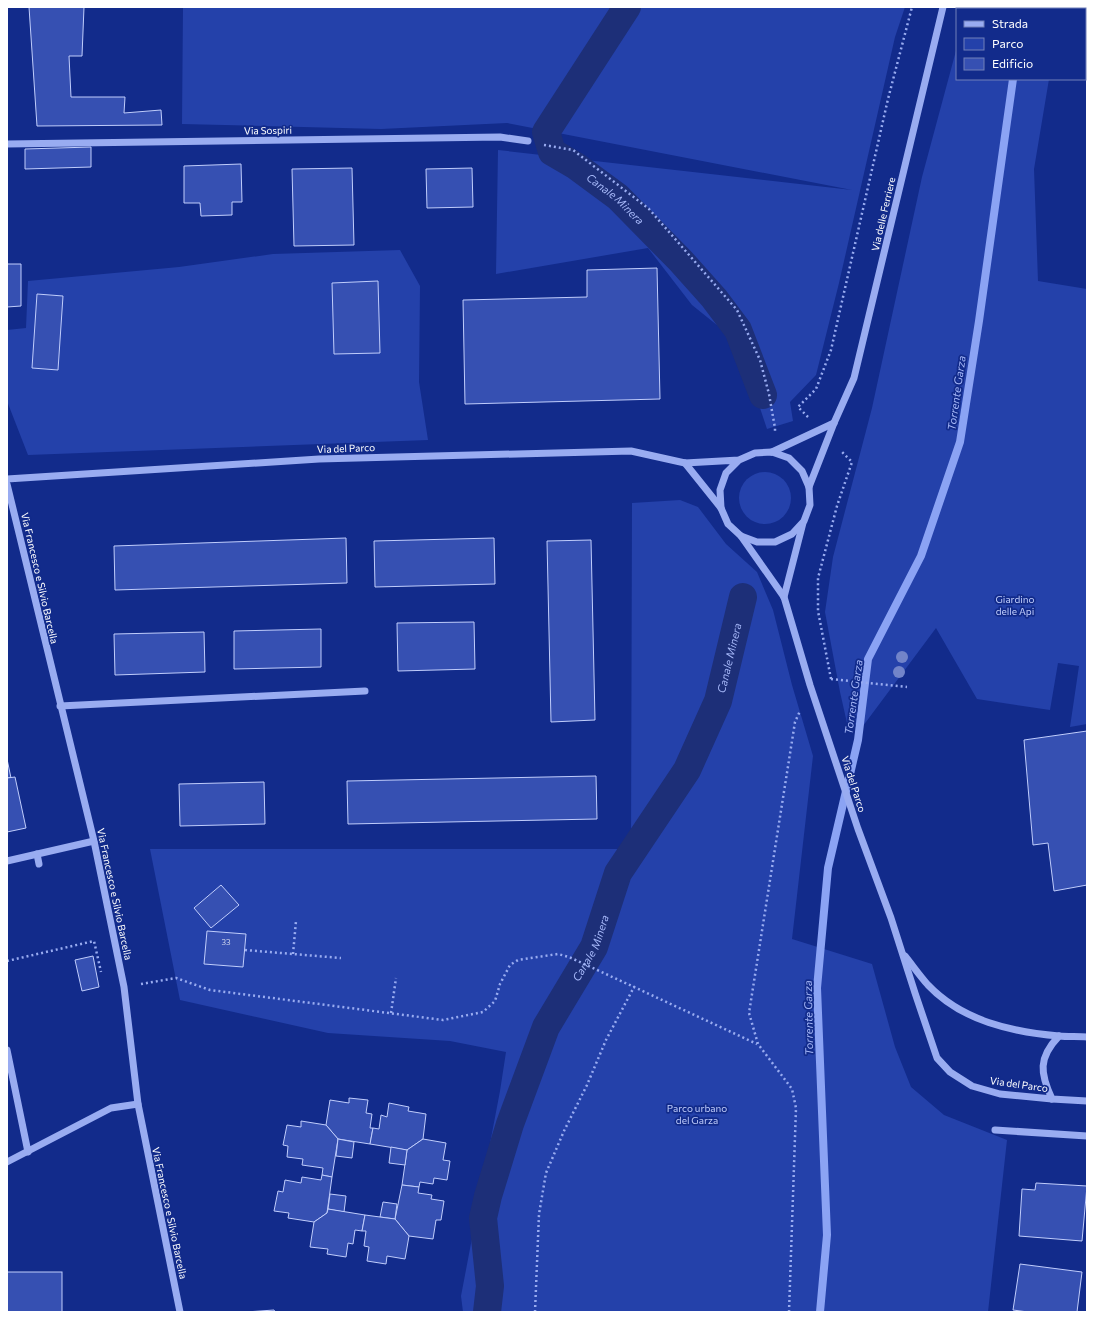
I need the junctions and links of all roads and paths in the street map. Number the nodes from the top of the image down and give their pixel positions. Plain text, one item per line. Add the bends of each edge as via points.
1 (912, 7) edge
2 (942, 7) edge
3 (528, 142) joint
4 (7, 144) edge
5 (798, 407) dead end
6 (834, 423) junction
7 (772, 452) junction
8 (739, 460) junction
9 (852, 462) dead end
10 (685, 463) junction
11 (7, 479) edge
12 (7, 484) edge
13 (809, 487) junction
14 (720, 508) junction
15 (804, 521) junction
16 (741, 536) junction
17 (784, 597) junction
18 (907, 687) dead end
19 (365, 691) dead end
20 (60, 706) junction
21 (800, 710) dead end
22 (94, 841) junction
23 (37, 854) junction
24 (7, 860) edge
25 (39, 864) dead end
26 (296, 920) dead end
27 (245, 950) dead end
28 (903, 953) junction
29 (293, 954) junction
30 (341, 958) dead end
31 (7, 961) edge
32 (102, 976) dead end
33 (396, 978) dead end
34 (141, 984) dead end
35 (634, 987) junction
36 (391, 1013) junction
37 (1060, 1036) junction
38 (1087, 1037) edge
39 (758, 1044) junction
40 (7, 1050) edge
41 (8, 1062) edge
42 (1052, 1099) junction
43 (1087, 1101) edge
44 (138, 1104) junction
45 (995, 1130) dead end
46 (1087, 1136) edge
47 (28, 1152) junction
48 (7, 1162) edge
49 (180, 1312) edge
50 (535, 1312) edge
51 (789, 1312) edge

1 - 5 path via 888,99 831,350 816,390
2 - 6 street, Via delle Ferriere via 854,378
3 - 4 street, Via Sospiri via 500,137
3 - 7 path via 573,150 650,209 737,310 760,360 769,394 775,428
6 - 7 street
6 - 13 street, Via delle Ferriere
7 - 8 street, Via del Parco via 755,453
7 - 13 street, Via del Parco via 789,458 802,471
8 - 10 street, Via del Parco
8 - 14 street, Via del Parco via 726,473 720,490
9 - 18 path via 837,506 818,578 818,611 831,680
10 - 11 street, Via del Parco via 631,451 319,458
10 - 14 street, Via del Parco
12 - 20 street, Via Francesco e Silvio Barcella
13 - 15 street, Via del Parco via 810,505
14 - 16 street, Via del Parco via 728,524
15 - 16 street, Via del Parco via 792,534 775,542 757,542
15 - 17 street, Via del Parco
16 - 17 street, Via del Parco
17 - 28 street, Via del Parco via 858,829
19 - 20 street
20 - 22 street, Via Francesco e Silvio Barcella
21 - 39 path via 795,722 749,1013
22 - 23 street
22 - 44 street, Via Francesco e Silvio Barcella via 124,987
23 - 24 street
23 - 25 street
26 - 29 path
27 - 29 path
28 - 37 street, Via del Parco via 929,986 952,1006 968,1015 1012,1030
28 - 42 street, Via del Parco via 937,1058 950,1072 972,1086 1000,1094
29 - 30 path
31 - 32 path via 94,941
33 - 36 path
34 - 36 path via 176,978 210,990
35 - 36 path via 558,954 518,960 510,964 495,1001 483,1012 443,1020
35 - 39 path
35 - 50 path via 606,1040 546,1173 539,1214
37 - 38 street, Via del Parco
37 - 42 street, Via del Parco via 1050,1046 1042,1071
39 - 51 path via 792,1089 796,1108
40 - 41 street
41 - 47 street
42 - 43 street, Via del Parco
44 - 47 street via 112,1108
44 - 49 street, Via Francesco e Silvio Barcella
45 - 46 street
47 - 48 street

